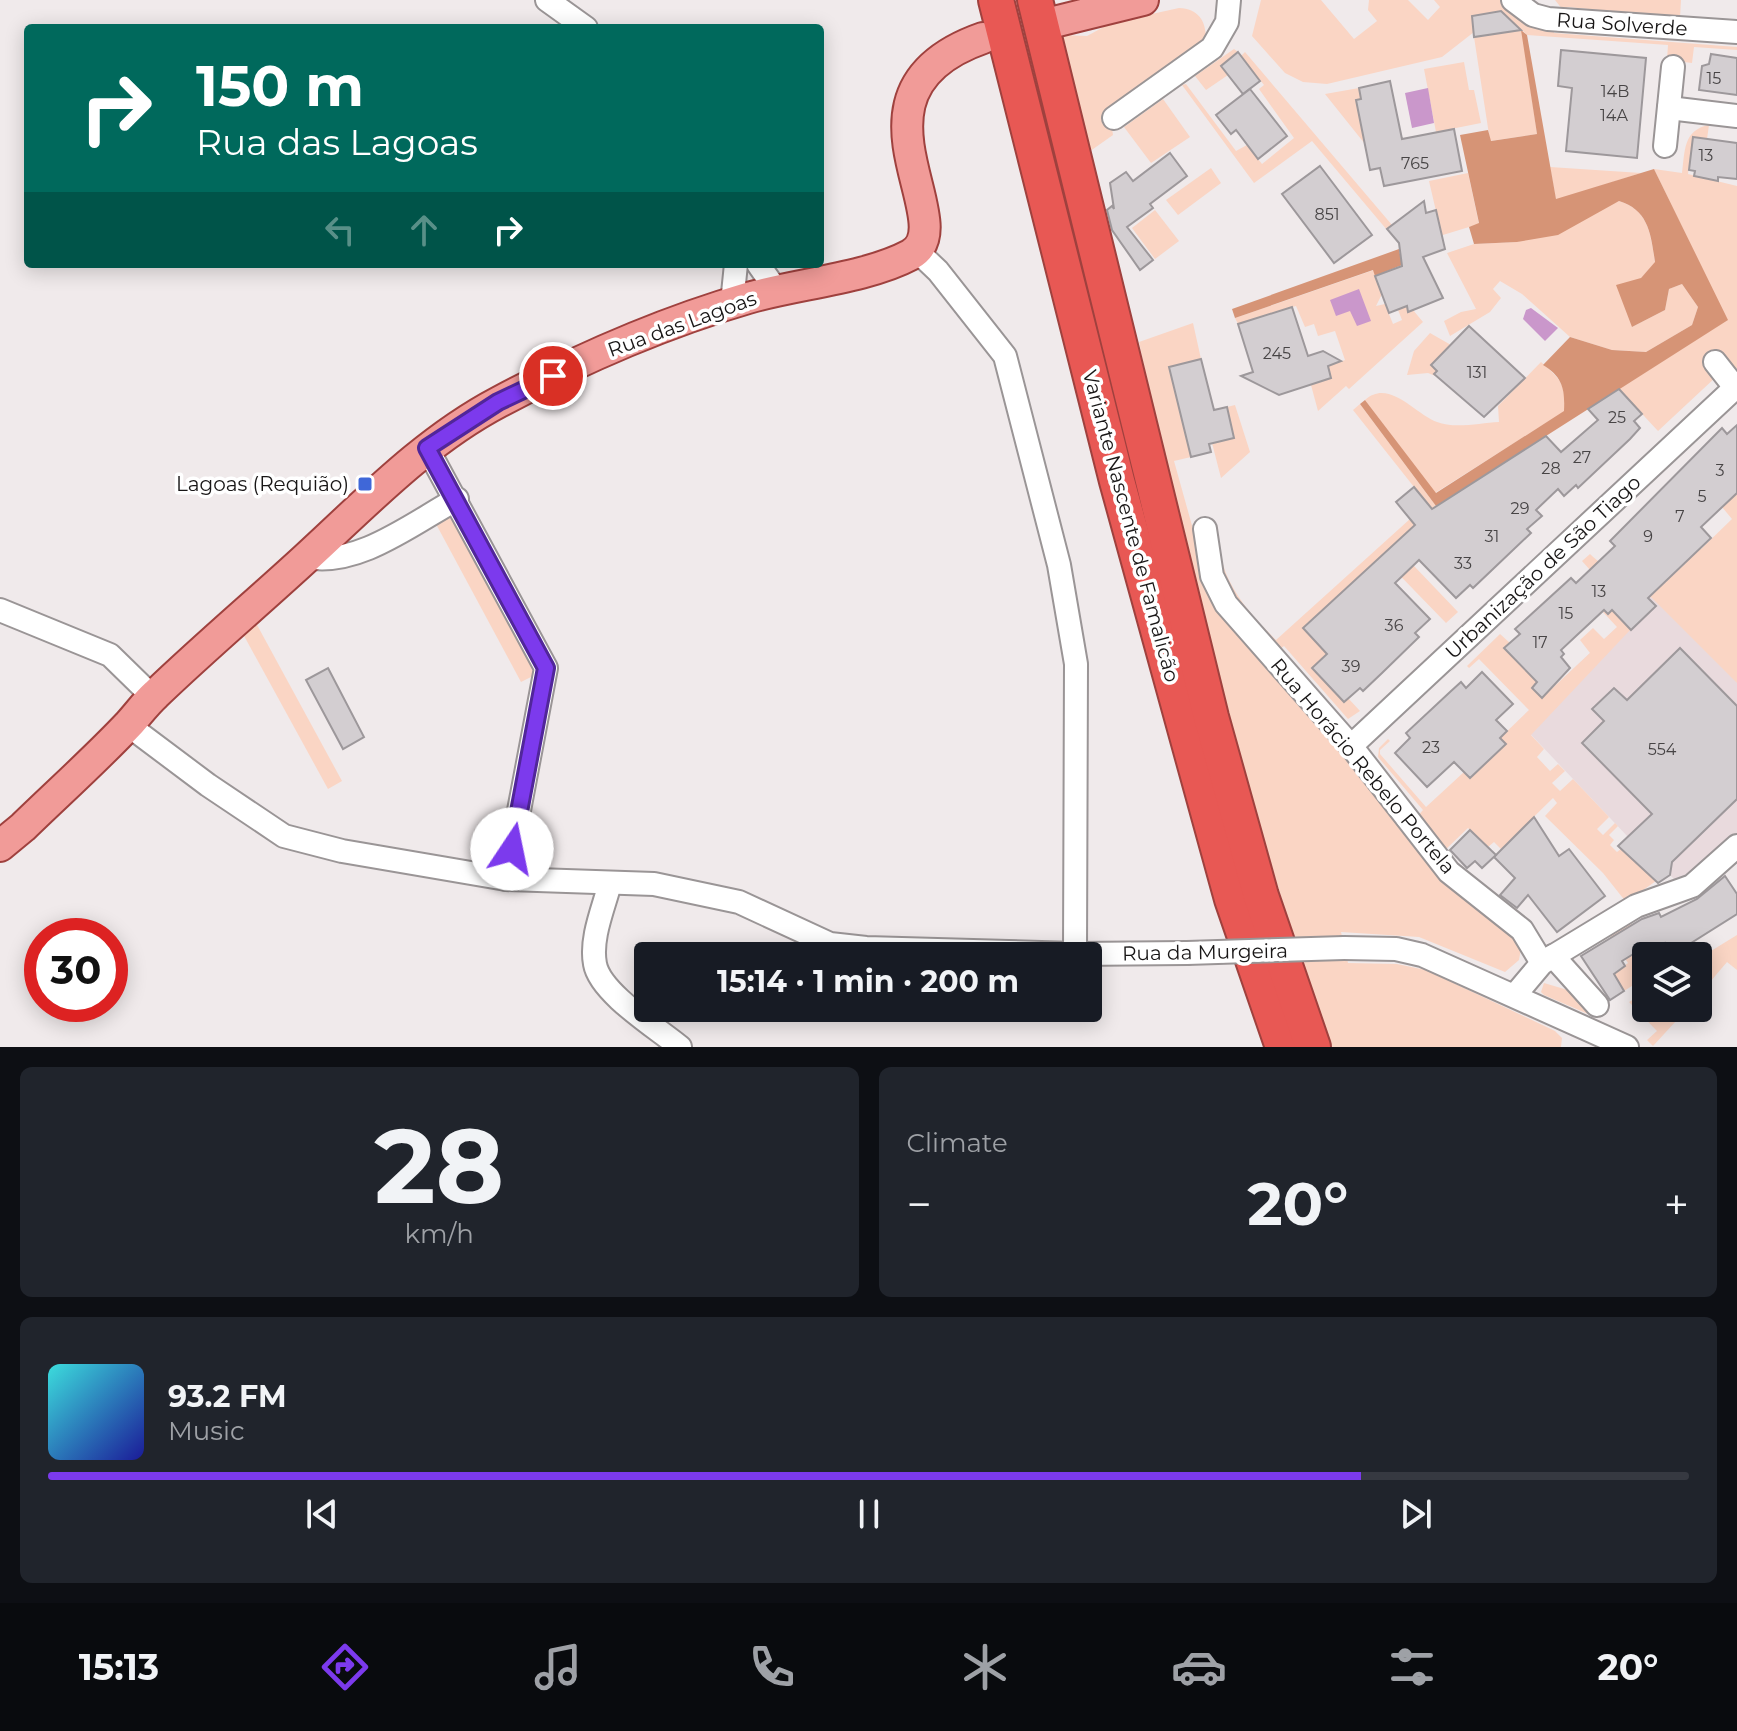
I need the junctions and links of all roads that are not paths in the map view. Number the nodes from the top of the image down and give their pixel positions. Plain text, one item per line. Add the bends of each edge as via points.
1 (547, 0) edge
2 (996, 0) edge
3 (1143, 0) edge
4 (1229, 0) edge
5 (1513, 0) edge
6 (1046, 10) edge
7 (580, 24) edge
8 (1737, 32) edge
9 (983, 38) dead end
10 (1673, 67) dead end
11 (1669, 108) junction
12 (1737, 116) edge
13 (1114, 118) dead end
14 (1665, 146) dead end
15 (920, 244) junction
16 (736, 268) edge
17 (761, 268) edge
18 (777, 291) junction
19 (732, 303) junction
20 (1715, 362) dead end
21 (1736, 388) edge
22 (427, 448) junction
23 (457, 499) junction
24 (1205, 529) dead end
25 (307, 557) junction
26 (0, 610) edge
27 (153, 697) junction
28 (128, 725) junction
29 (1351, 746) junction
30 (0, 846) edge
31 (1737, 846) edge
32 (506, 879) junction
33 (610, 883) junction
34 (826, 942) edge
35 (1075, 942) edge
36 (1102, 954) edge
37 (1548, 960) junction
38 (1515, 995) junction
39 (1597, 1005) dead end
40 (680, 1047) edge
41 (1283, 1047) edge
42 (1313, 1047) edge
43 (1627, 1047) edge

1 - 7 street
2 - 41 highway, Variante Nascente de Famalicão via 1117,481 1232,899
3 - 6 main road
4 - 13 street via 1227,22 1212,48
5 - 8 street, Rua Solverde via 1548,19
6 - 42 highway, Variante Nascente de Famalicão via 1211,717 1261,896
9 - 15 main road via 961,45 930,67 907,109 906,131 924,206
10 - 11 street
11 - 12 street
11 - 14 street
15 - 18 main road, Rua das Lagoas via 893,262
15 - 35 street via 1005,356 1059,565 1076,664
16 - 19 street
17 - 18 street
18 - 19 main road, Rua das Lagoas
19 - 22 main road, Rua das Lagoas via 620,345 498,402
20 - 21 street, Urbanização de São Tiago
21 - 29 street, Urbanização de São Tiago
22 - 23 street
22 - 25 main road, Rua das Lagoas
23 - 25 street via 345,557
23 - 32 street via 546,668
24 - 29 street, Rua Horácio Rebelo Portela via 1212,576 1226,604
25 - 27 main road, Rua das Lagoas
26 - 27 street via 110,655
27 - 28 main road, Rua das Lagoas
28 - 30 main road, Rua das Lagoas
28 - 32 street, Rua da Murgeira via 284,836
29 - 37 street, Rua Horácio Rebelo Portela via 1449,872 1522,930
31 - 37 street via 1692,886 1636,906
32 - 33 street, Rua da Murgeira
33 - 34 street, Rua da Murgeira via 654,884 739,902
33 - 40 street via 595,941 595,965 603,981
36 - 38 street, Rua da Murgeira, bridge via 1396,949
37 - 38 street
37 - 39 street, Rua Horácio Rebelo Portela
38 - 43 street

